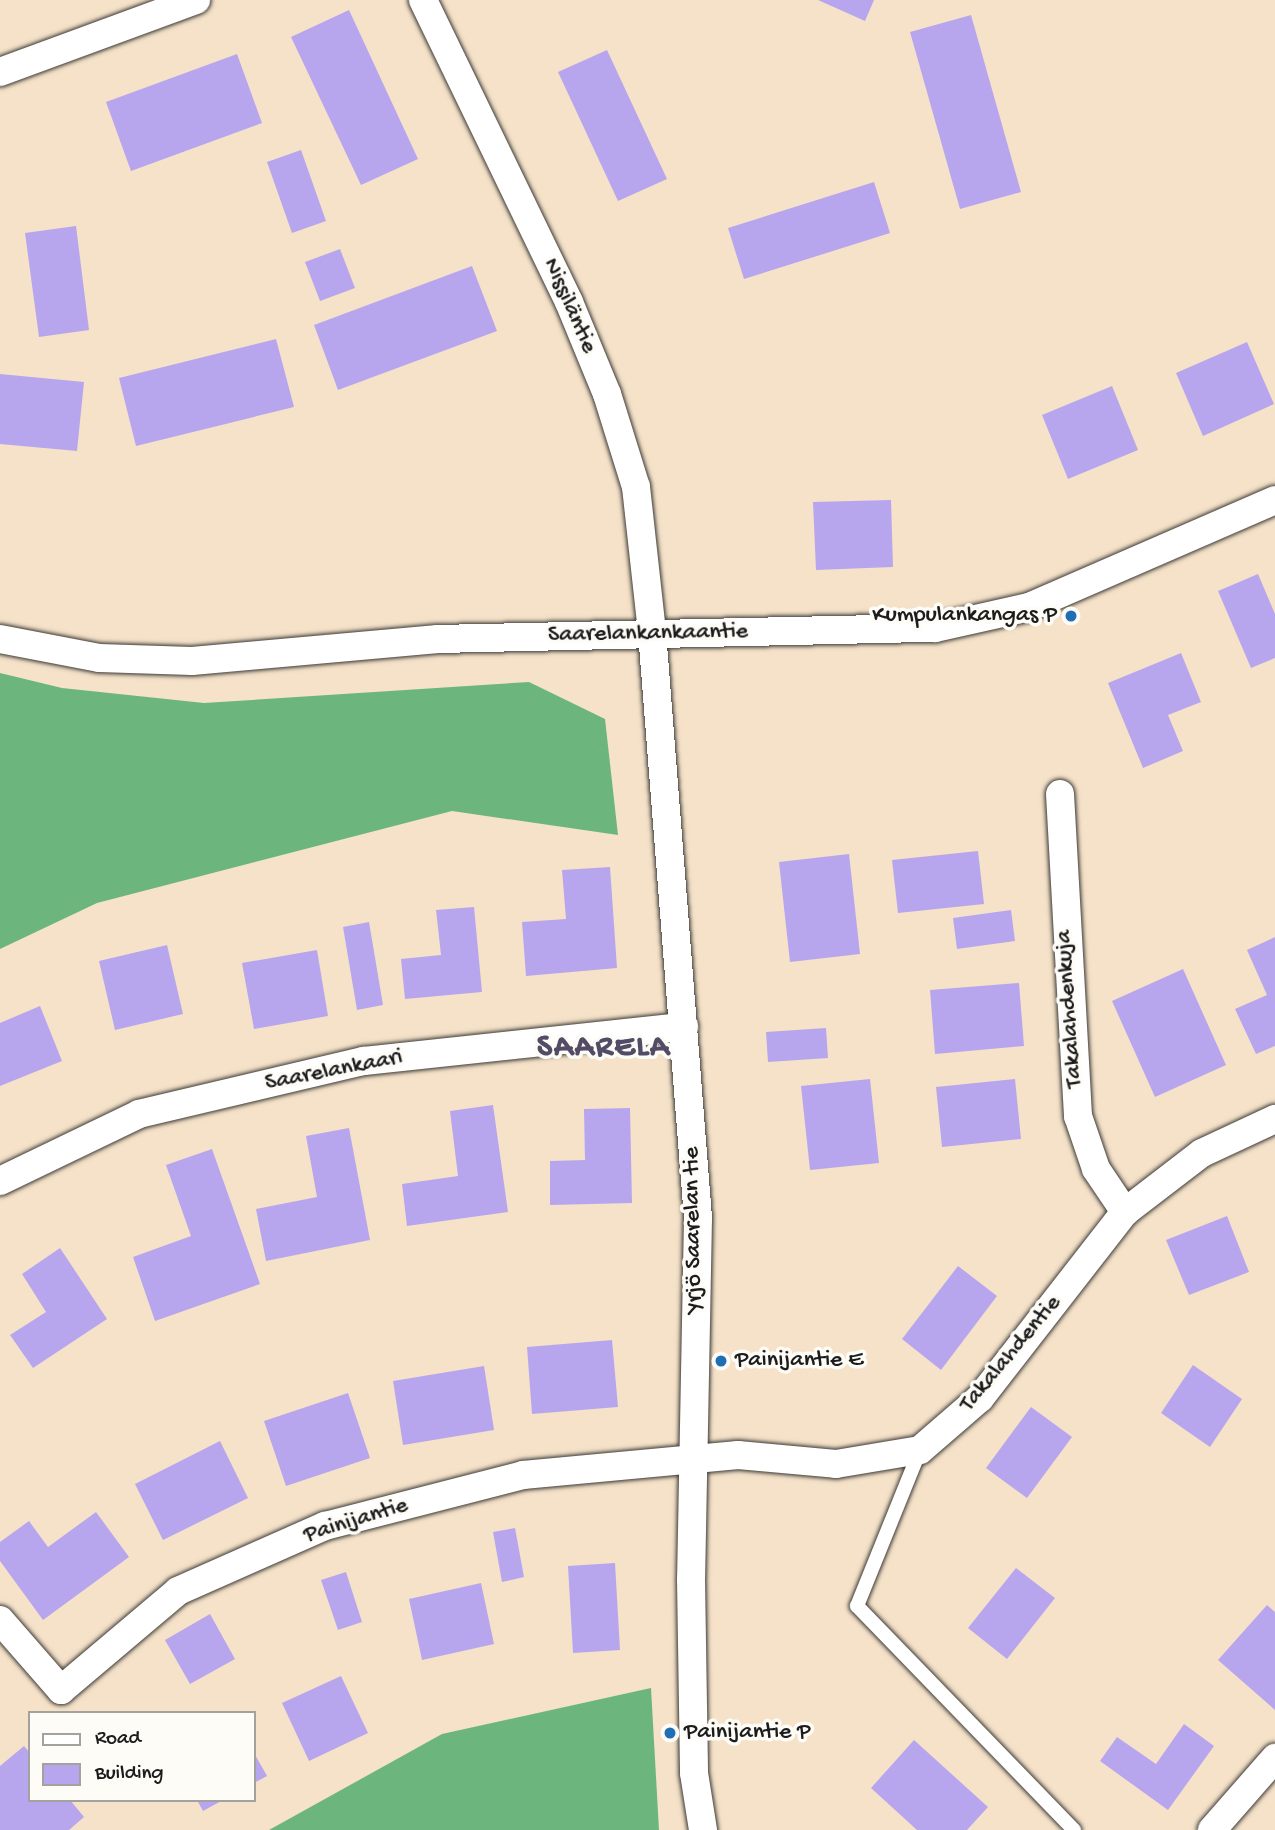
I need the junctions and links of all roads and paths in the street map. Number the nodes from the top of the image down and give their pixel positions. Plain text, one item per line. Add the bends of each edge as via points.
1 (423, 0) edge
2 (179, 3) edge
3 (1, 68) edge
4 (1275, 500) edge
5 (652, 632) junction
6 (0, 639) edge
7 (1060, 794) dead end
8 (684, 1027) junction
9 (1275, 1119) edge
10 (0, 1181) edge
11 (1125, 1212) junction
12 (920, 1450) junction
13 (694, 1460) junction
14 (0, 1620) edge
15 (1275, 1758) edge
16 (703, 1830) edge
17 (1074, 1830) edge
18 (1212, 1830) edge

1 - 5 street, Nissiläntie via 569,302 607,394 636,487
2 - 3 street
4 - 5 street, Saarelankankaantie via 1029,607 935,628
5 - 6 street, Saarelankankaantie via 438,639 192,662 99,658
5 - 8 street, Yrjö Saarelan tie
7 - 11 street, Takalahdenkuja via 1078,1116 1096,1169
8 - 10 street, Saarelankaari via 365,1061 139,1114
8 - 13 street, Yrjö Saarelan tie via 698,1218
9 - 11 street, Takalahdentie via 1202,1153
11 - 12 street, Takalahdentie via 980,1398
12 - 13 street via 836,1464 738,1455
12 - 17 lane via 857,1606
13 - 14 street, Painijantie via 523,1475 325,1526 178,1591 61,1689
13 - 16 street, Yrjö Saarelan tie via 694,1773
15 - 18 street

